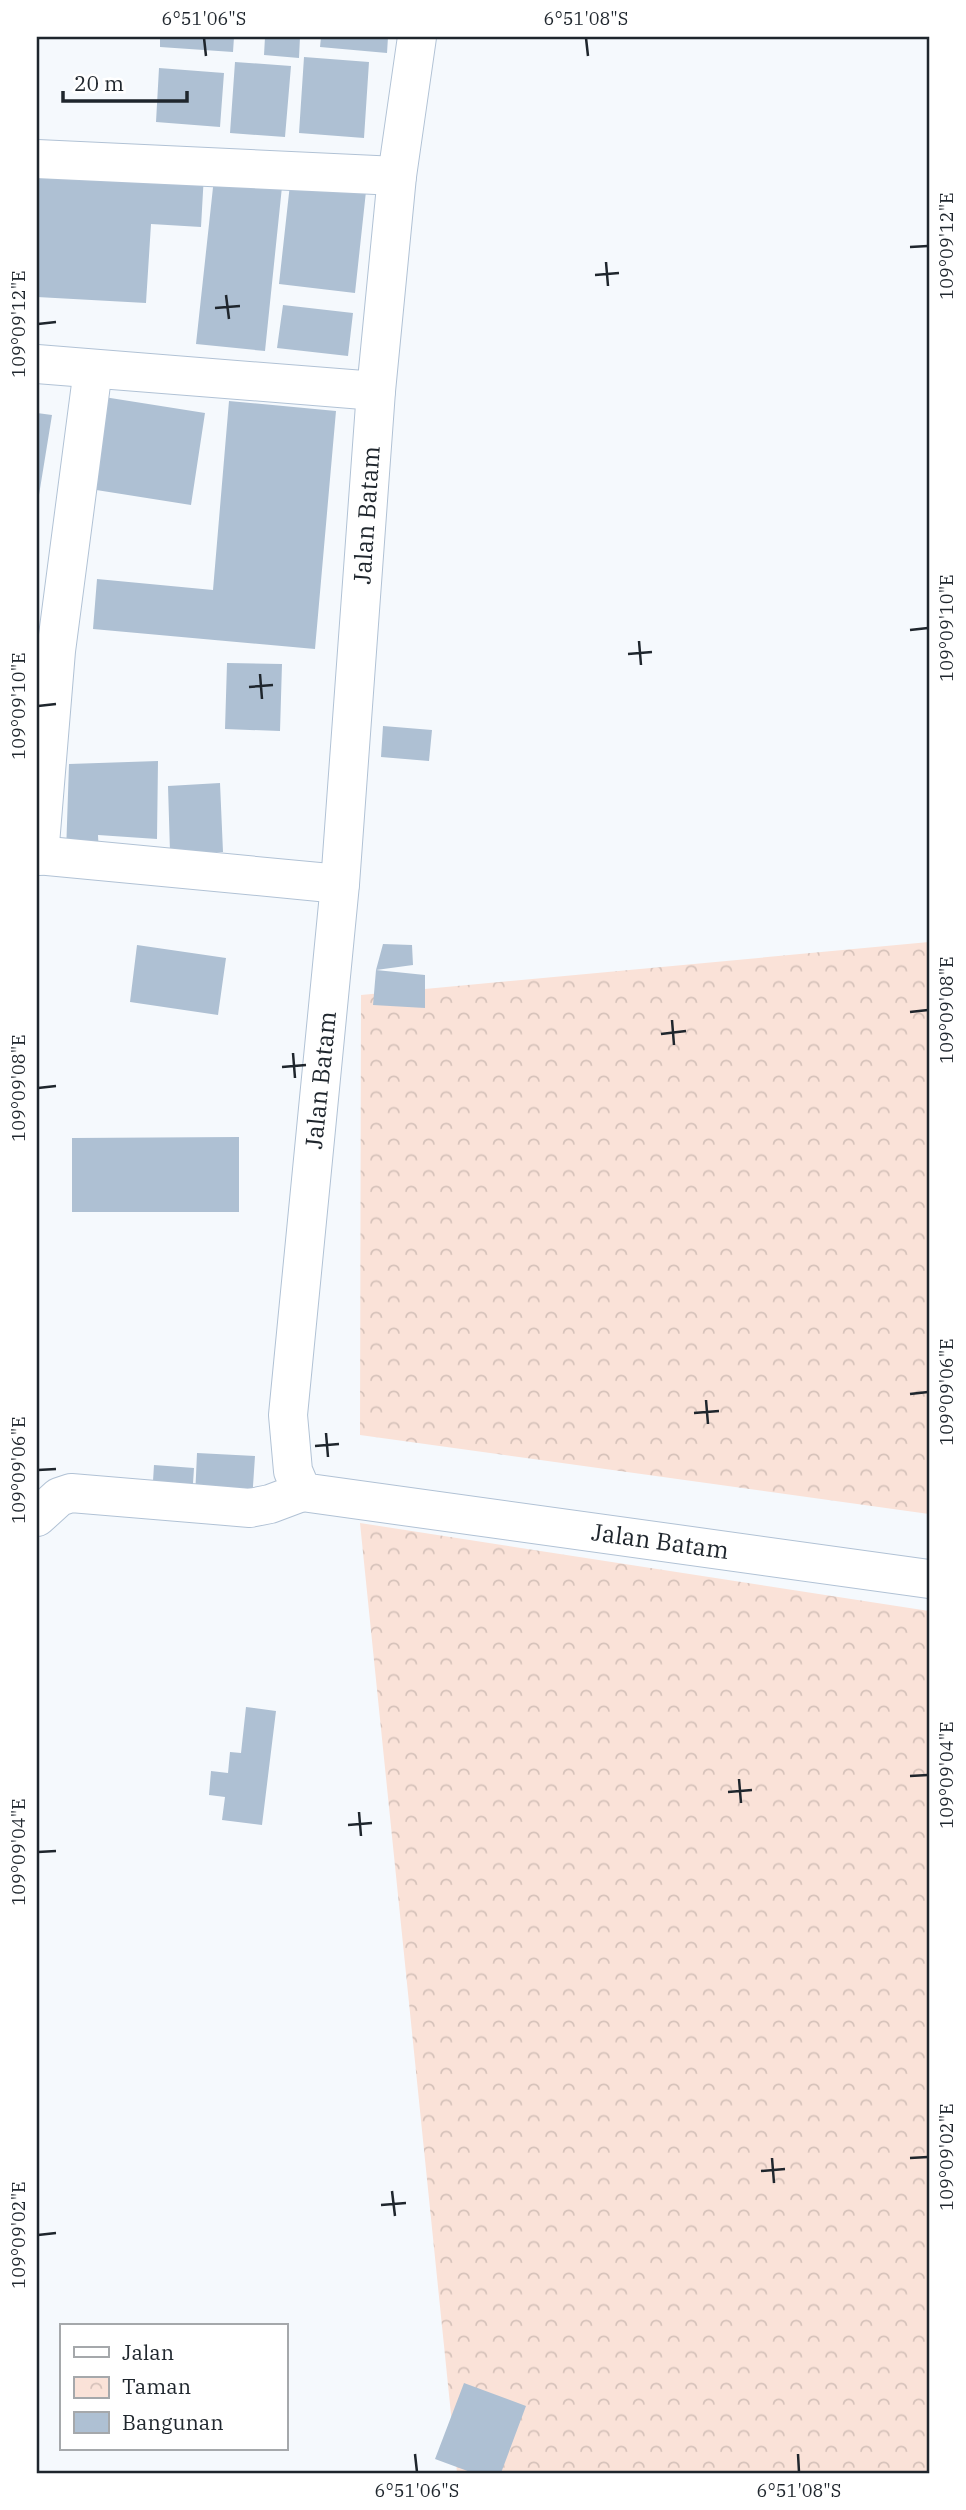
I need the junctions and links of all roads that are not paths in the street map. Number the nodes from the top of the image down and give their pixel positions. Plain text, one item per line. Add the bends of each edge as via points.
1 (417, 37) edge
2 (37, 159) edge
3 (397, 176) junction
4 (37, 365) edge
5 (93, 369) junction
6 (376, 391) junction
7 (46, 650) edge
8 (38, 855) edge
9 (340, 884) junction
10 (302, 1492) junction
11 (37, 1517) edge
12 (929, 1579) edge

1 - 3 street, Jalan Batam
2 - 3 street
3 - 6 street, Jalan Batam
4 - 5 street
5 - 6 street
5 - 7 street
6 - 9 street, Jalan Batam
7 - 8 street
8 - 9 street
9 - 10 street, Jalan Batam via 288,1415 293,1471
10 - 11 street via 250,1508 71,1493 59,1497
10 - 12 street, Jalan Batam

